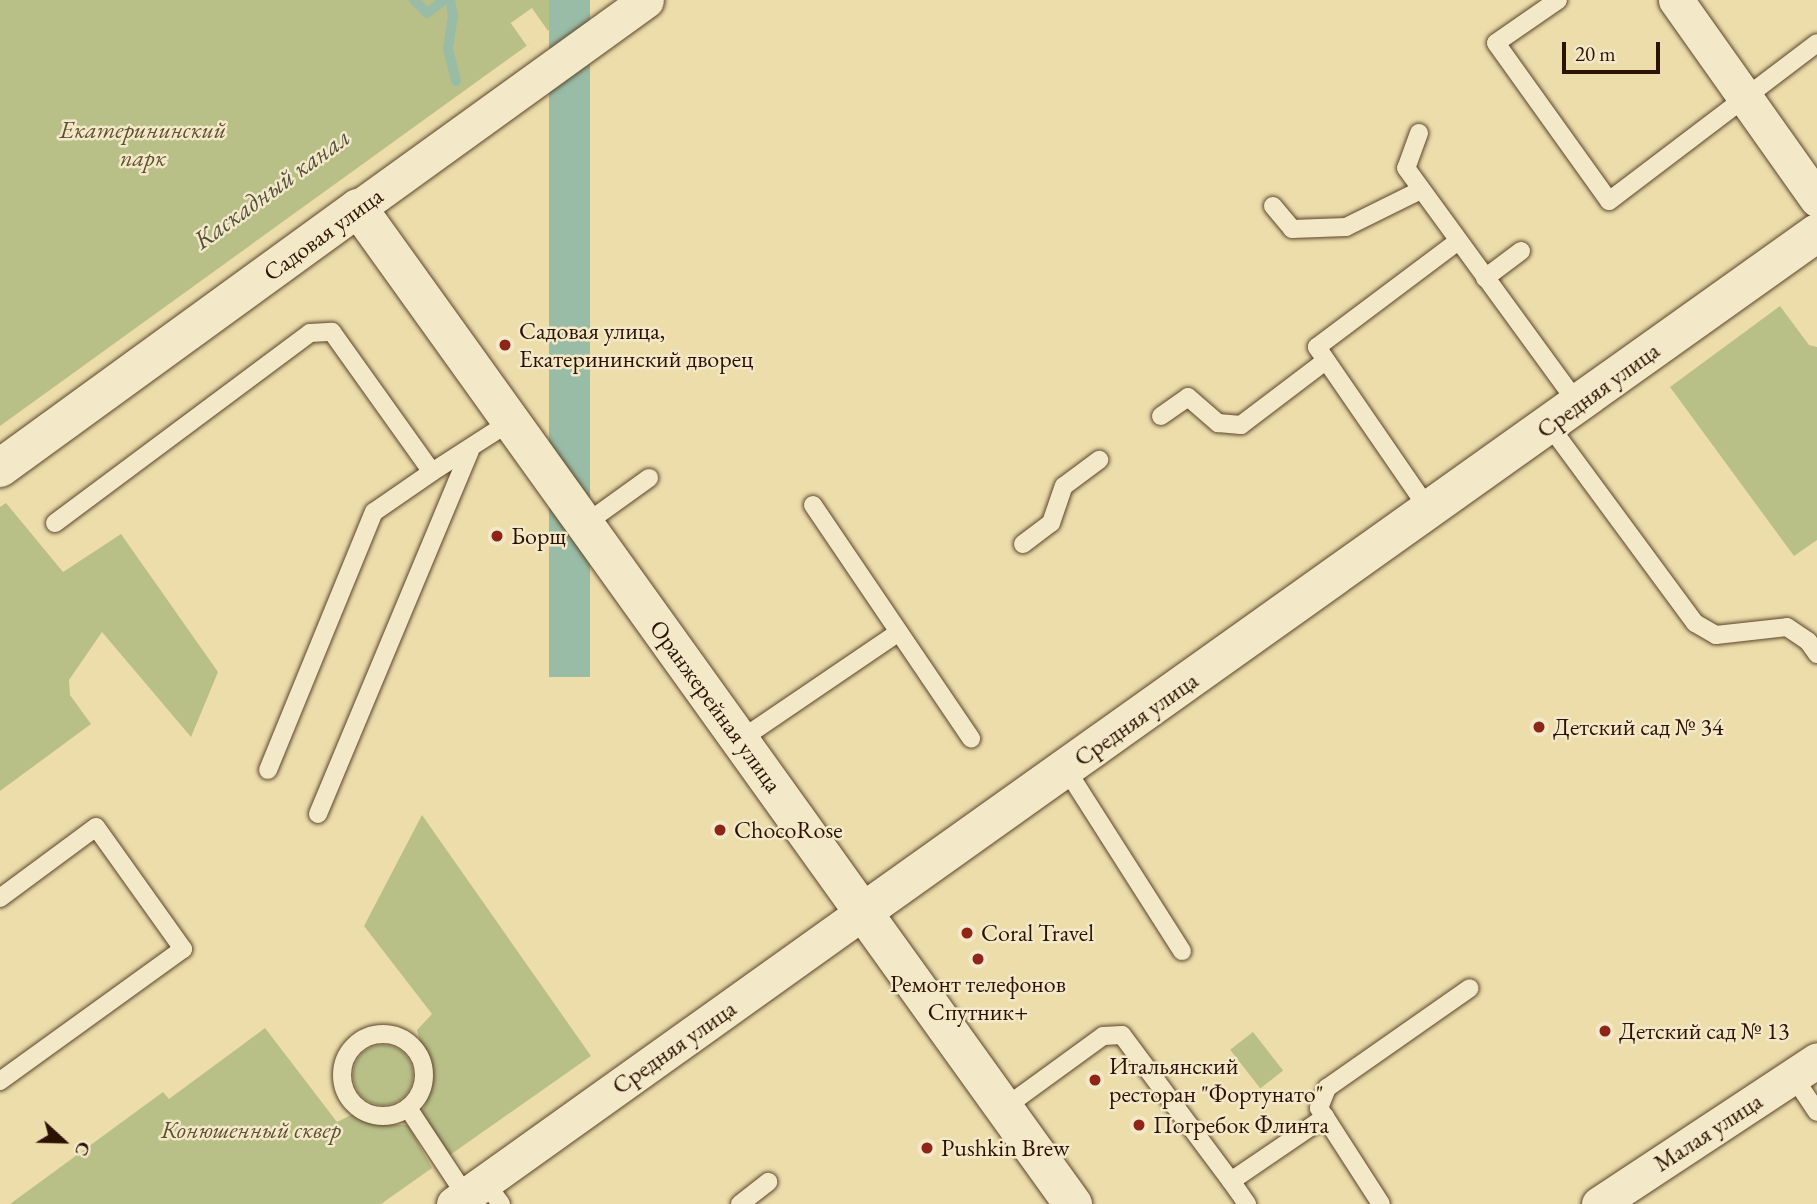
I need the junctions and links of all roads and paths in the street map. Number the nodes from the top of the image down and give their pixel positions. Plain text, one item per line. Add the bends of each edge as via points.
1 (646, 0) edge
2 (1558, 0) edge
3 (1676, 0) edge
4 (1817, 43) edge
5 (1744, 97) junction
6 (1419, 133) dead end
7 (1421, 190) junction
8 (1817, 199) edge
9 (1273, 206) dead end
10 (359, 208) junction
11 (1817, 233) edge
12 (1458, 241) junction
13 (1521, 251) dead end
14 (1485, 278) junction
15 (1324, 362) junction
16 (1563, 414) junction
17 (1161, 416) dead end
18 (511, 421) junction
19 (470, 450) junction
20 (1099, 460) dead end
21 (0, 468) edge
22 (432, 472) junction
23 (649, 478) dead end
24 (813, 505) dead end
25 (1429, 510) junction
26 (55, 523) dead end
27 (585, 524) junction
28 (1023, 544) dead end
29 (899, 632) junction
30 (1817, 653) edge
31 (971, 738) dead end
32 (740, 740) junction
33 (1066, 769) junction
34 (268, 770) dead end
35 (318, 814) dead end
36 (0, 898) edge
37 (863, 912) junction
38 (1182, 951) dead end
39 (1470, 988) dead end
40 (1805, 1068) edge
41 (0, 1081) edge
42 (408, 1108) junction
43 (1004, 1108) junction
44 (1817, 1112) edge
45 (1325, 1117) junction
46 (1231, 1181) junction
47 (768, 1182) dead end
48 (477, 1196) edge
49 (740, 1204) edge
50 (1073, 1204) edge
51 (1247, 1204) edge
52 (1381, 1204) edge
53 (1599, 1204) edge

1 - 10 street, Садовая улица
2 - 5 lane via 1496,43 1609,201
3 - 5 street
4 - 5 lane
5 - 8 street
6 - 7 lane via 1406,168
7 - 9 lane via 1346,227 1292,229
7 - 12 lane
10 - 18 main road, Оранжерейная улица
10 - 21 main road, Садовая улица
11 - 16 main road, Средняя улица
12 - 14 lane
12 - 15 lane via 1317,347
13 - 14 lane
14 - 16 lane
15 - 17 lane via 1241,425 1217,423 1188,397
15 - 25 lane
16 - 25 main road, Средняя улица
16 - 30 lane via 1695,623 1716,635 1737,636 1787,627
18 - 19 lane
18 - 27 main road, Оранжерейная улица
19 - 22 lane
19 - 35 lane
20 - 28 lane via 1064,486 1052,523
22 - 26 lane via 332,332 310,333
22 - 34 lane via 374,512
23 - 27 lane
24 - 29 lane
25 - 33 main road, Средняя улица
27 - 32 main road, Оранжерейная улица
29 - 31 lane
29 - 32 lane
32 - 37 main road, Оранжерейная улица
33 - 37 main road, Средняя улица
33 - 38 lane
36 - 41 lane via 96,827 183,949
37 - 43 main road, Оранжерейная улица
37 - 48 street, Средняя улица
39 - 45 lane via 1327,1088 1319,1108
40 - 44 lane
40 - 53 street, Малая улица
42 - 42 lane via 423,1083 419,1056 399,1038 371,1036 359,1042 343,1065 342,1078 352,1102 373,1115
42 - 48 lane
43 - 46 lane via 1103,1036 1122,1035
43 - 50 main road, Оранжерейная улица
45 - 46 lane
45 - 52 lane
46 - 51 lane
47 - 49 lane

